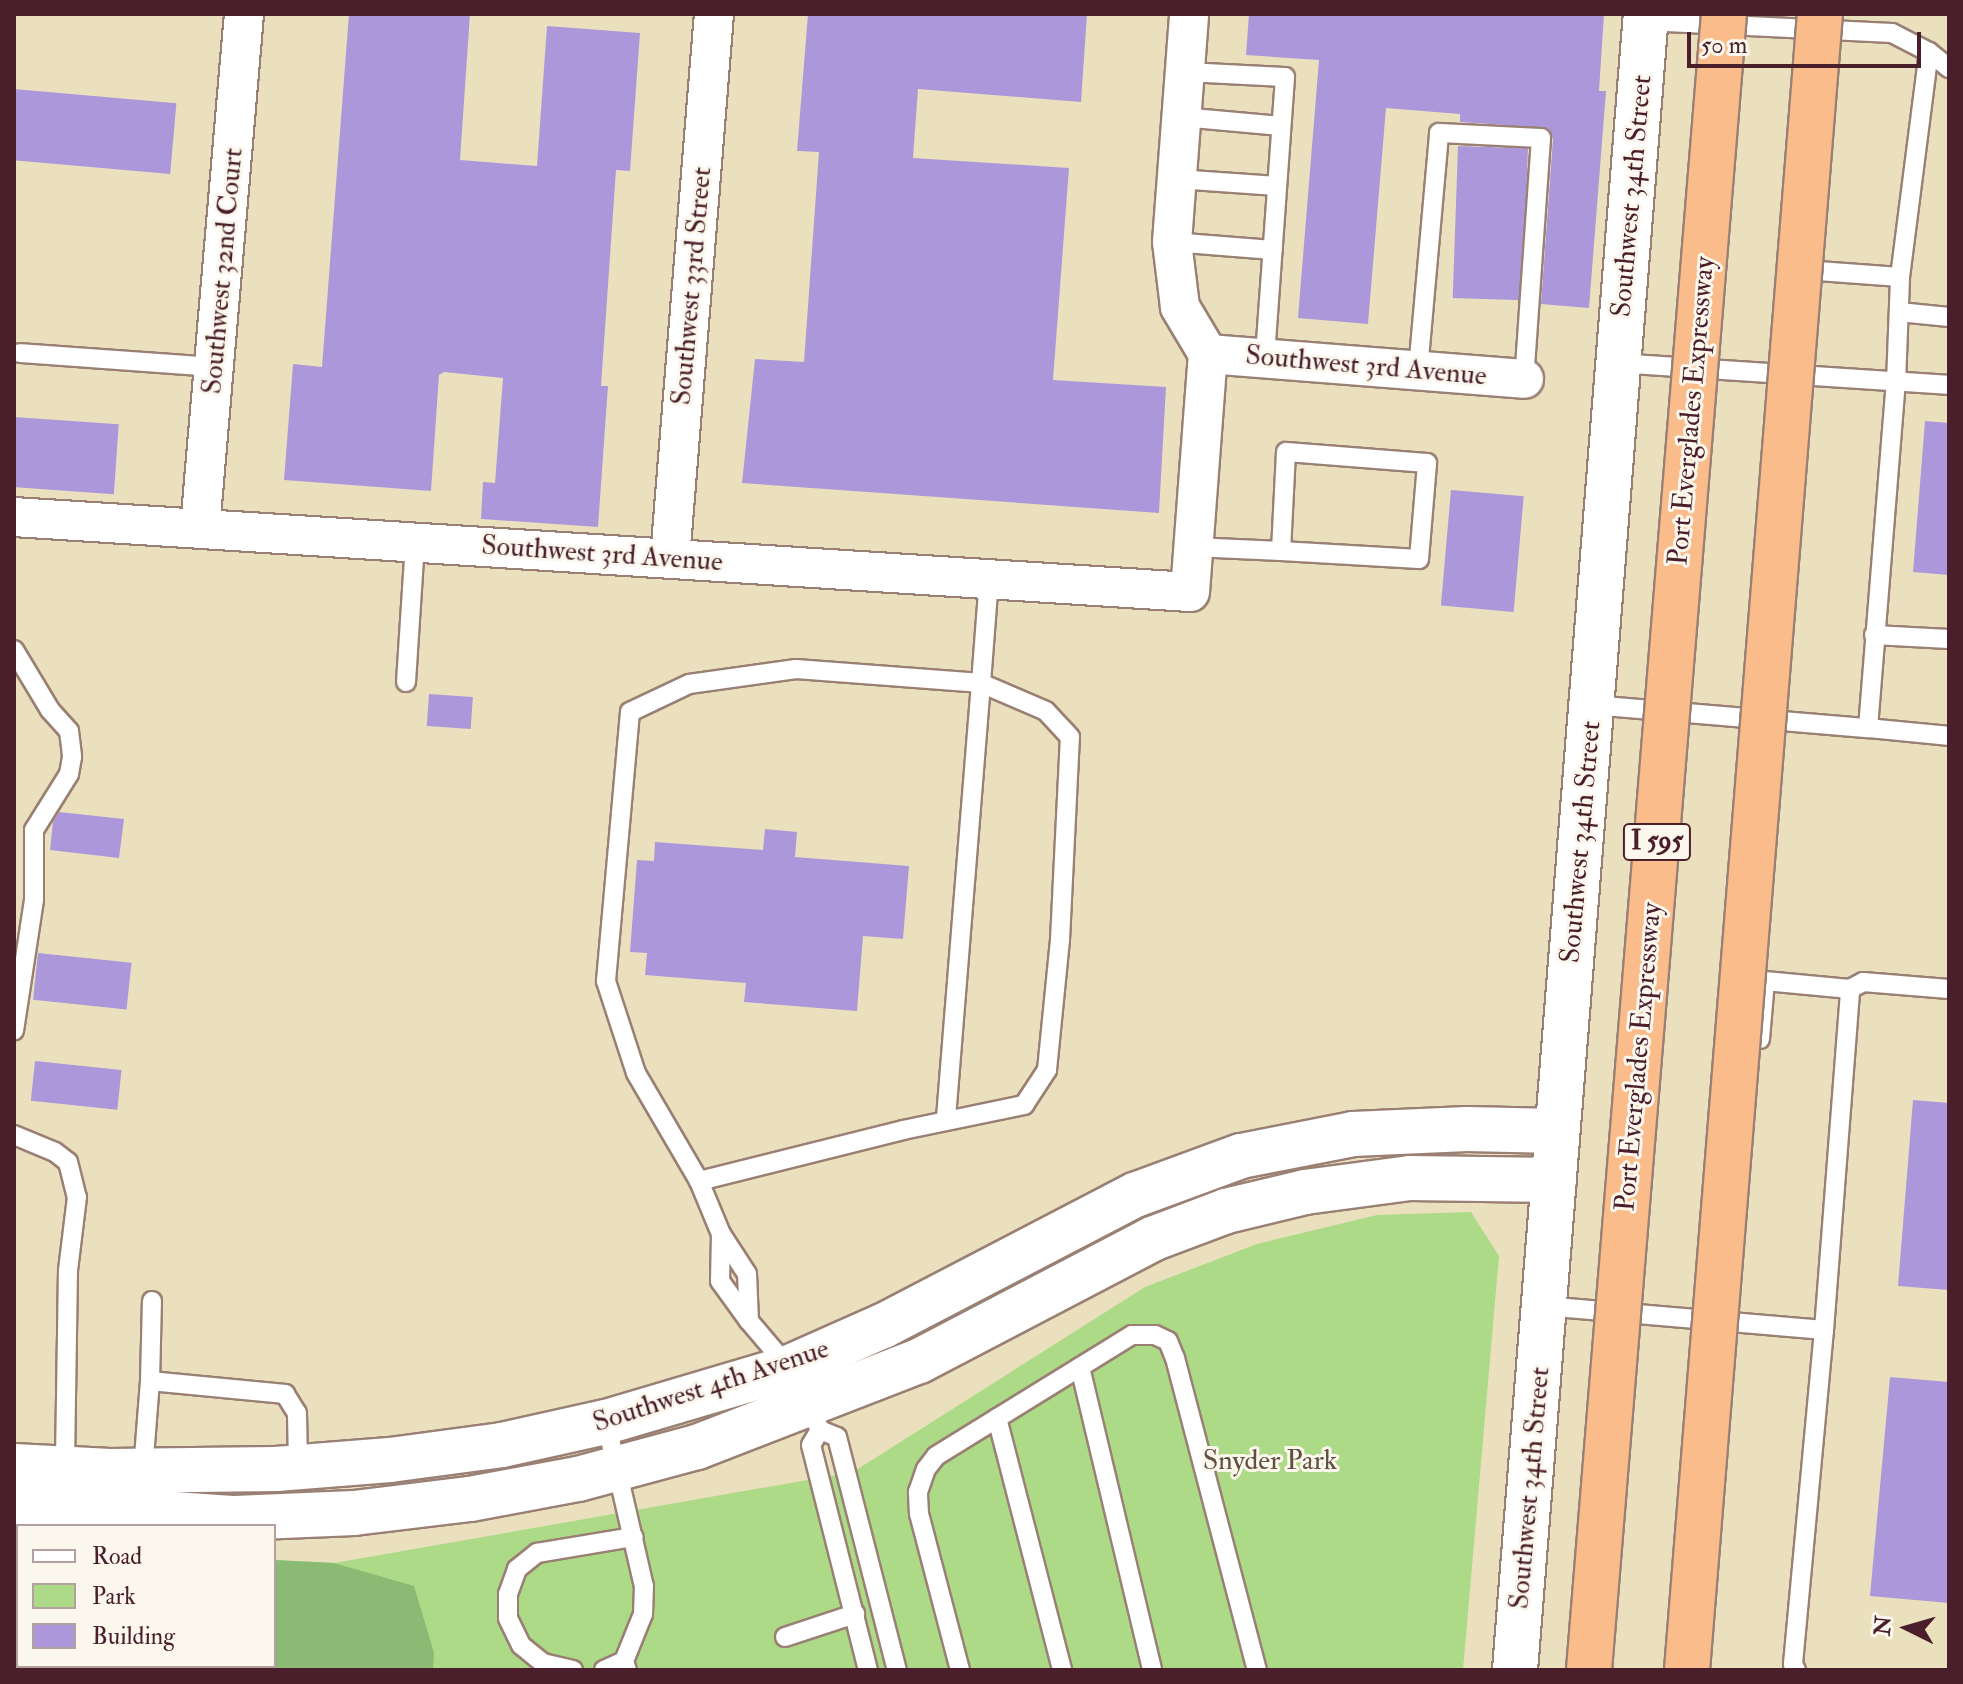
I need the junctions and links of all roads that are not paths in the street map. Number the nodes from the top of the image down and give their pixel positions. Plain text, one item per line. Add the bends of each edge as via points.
1 (244, 14) edge
2 (714, 14) edge
3 (1189, 14) edge
4 (1724, 14) edge
5 (1820, 14) edge
6 (1646, 17) edge
7 (1929, 52) junction
8 (1949, 68) edge
9 (1185, 72) junction
10 (1182, 117) junction
11 (1281, 126) junction
12 (1177, 179) junction
13 (1277, 186) junction
14 (1172, 242) junction
15 (1273, 250) junction
16 (1818, 271) dead end
17 (1900, 277) junction
18 (1899, 312) junction
19 (1949, 317) edge
20 (20, 353) dead end
21 (1208, 354) junction
22 (1265, 358) junction
23 (1618, 363) junction
24 (215, 367) junction
25 (1418, 370) junction
26 (1524, 379) joint
27 (1896, 383) junction
28 (1949, 385) edge
29 (14, 517) edge
30 (200, 528) junction
31 (415, 542) junction
32 (1193, 547) junction
33 (1281, 551) junction
34 (670, 558) junction
35 (989, 579) junction
36 (1874, 635) junction
37 (1949, 639) edge
38 (14, 650) edge
39 (406, 682) dead end
40 (981, 683) junction
41 (1592, 705) junction
42 (1868, 728) junction
43 (1949, 736) edge
44 (1850, 989) junction
45 (1949, 989) edge
46 (14, 1030) edge
47 (1758, 1058) dead end
48 (946, 1121) junction
49 (1557, 1131) junction
50 (14, 1135) edge
51 (1554, 1180) junction
52 (699, 1181) junction
53 (721, 1234) junction
54 (152, 1301) dead end
55 (1544, 1306) junction
56 (749, 1321) junction
57 (1824, 1330) junction
58 (1080, 1367) junction
59 (788, 1368) junction
60 (150, 1381) junction
61 (814, 1418) junction
62 (997, 1418) junction
63 (606, 1422) junction
64 (14, 1466) edge
65 (298, 1467) junction
66 (617, 1468) junction
67 (65, 1469) junction
68 (143, 1470) junction
69 (14, 1503) edge
70 (634, 1537) junction
71 (855, 1614) junction
72 (785, 1637) dead end
73 (626, 1666) edge
74 (573, 1670) edge
75 (604, 1670) edge
76 (868, 1670) edge
77 (897, 1670) edge
78 (960, 1670) edge
79 (1062, 1670) edge
80 (1152, 1670) edge
81 (1257, 1670) edge
82 (1515, 1670) edge
83 (1589, 1670) edge
84 (1687, 1670) edge
85 (1796, 1670) edge

1 - 24 street, Southwest 32nd Court
2 - 34 street, Southwest 33rd Street
3 - 9 street
4 - 83 highway, Port Everglades Expressway / I 595, bridge
5 - 84 highway, bridge
6 - 7 lane via 1892,33
6 - 23 street, Southwest 34th Street
7 - 8 lane
7 - 17 lane
9 - 10 street
9 - 11 lane via 1285,77
10 - 11 lane
10 - 12 street
11 - 13 lane
12 - 13 lane
12 - 14 street
13 - 15 lane
14 - 15 lane
14 - 21 street via 1180,307
15 - 22 lane
16 - 17 lane
17 - 18 lane
18 - 19 lane
18 - 27 lane
20 - 24 lane
21 - 22 street, Southwest 3rd Avenue
21 - 32 street
22 - 25 street, Southwest 3rd Avenue
23 - 27 lane
23 - 41 street, Southwest 34th Street
24 - 30 street, Southwest 32nd Court
25 - 26 street, Southwest 3rd Avenue
25 - 26 lane via 1439,133 1541,138
27 - 28 lane
27 - 36 lane
29 - 30 street, Southwest 3rd Avenue
30 - 31 street, Southwest 3rd Avenue
31 - 34 street, Southwest 3rd Avenue
31 - 39 lane
32 - 33 lane
32 - 35 street, Southwest 3rd Avenue via 1190,592
33 - 33 lane via 1419,559 1427,463 1286,452
34 - 35 street, Southwest 3rd Avenue
35 - 40 lane
36 - 37 lane
36 - 42 lane
38 - 46 lane via 69,731 72,757 69,774 34,830 34,900
40 - 48 lane
40 - 48 lane via 1046,711 1070,737 1060,940 1047,1070 1024,1105
40 - 52 lane via 796,669 689,684 630,712 606,981 636,1073
41 - 42 lane
41 - 49 street, Southwest 34th Street
42 - 43 lane
44 - 45 lane via 1863,982
44 - 47 lane via 1765,981
44 - 57 lane
48 - 52 lane
49 - 51 street, Southwest 34th Street
49 - 59 street, Southwest 4th Avenue via 1353,1134 1241,1156 1135,1195 883,1326
50 - 67 lane via 68,1162 77,1197 68,1270
51 - 55 street, Southwest 34th Street
51 - 61 street, Southwest 4th Avenue via 1410,1178 1305,1192 1226,1211 1152,1239
52 - 53 lane
53 - 56 lane via 747,1274
53 - 56 lane via 720,1281
54 - 60 lane
55 - 57 lane via 1736,1315
55 - 82 street, Southwest 34th Street
56 - 59 lane
57 - 85 lane
58 - 62 lane
58 - 80 lane
58 - 81 lane via 1132,1335 1168,1341
59 - 61 lane
59 - 63 street, Southwest 4th Avenue
60 - 65 lane via 285,1394 297,1413
60 - 68 lane
61 - 66 street, Southwest 4th Avenue
61 - 71 lane via 811,1445
61 - 77 lane via 837,1437
62 - 78 lane via 936,1456 918,1492 919,1514
62 - 79 lane
63 - 65 street, Southwest 4th Avenue via 502,1445
63 - 66 lane
64 - 67 street, Southwest 4th Avenue
65 - 68 street, Southwest 4th Avenue
66 - 69 street, Southwest 4th Avenue via 486,1496 354,1513 235,1518
66 - 70 lane
67 - 68 street, Southwest 4th Avenue
70 - 73 lane via 644,1586 643,1614
70 - 74 lane via 537,1553 517,1569 508,1594 508,1618 521,1645 543,1663
71 - 72 lane
71 - 76 lane
73 - 75 lane

